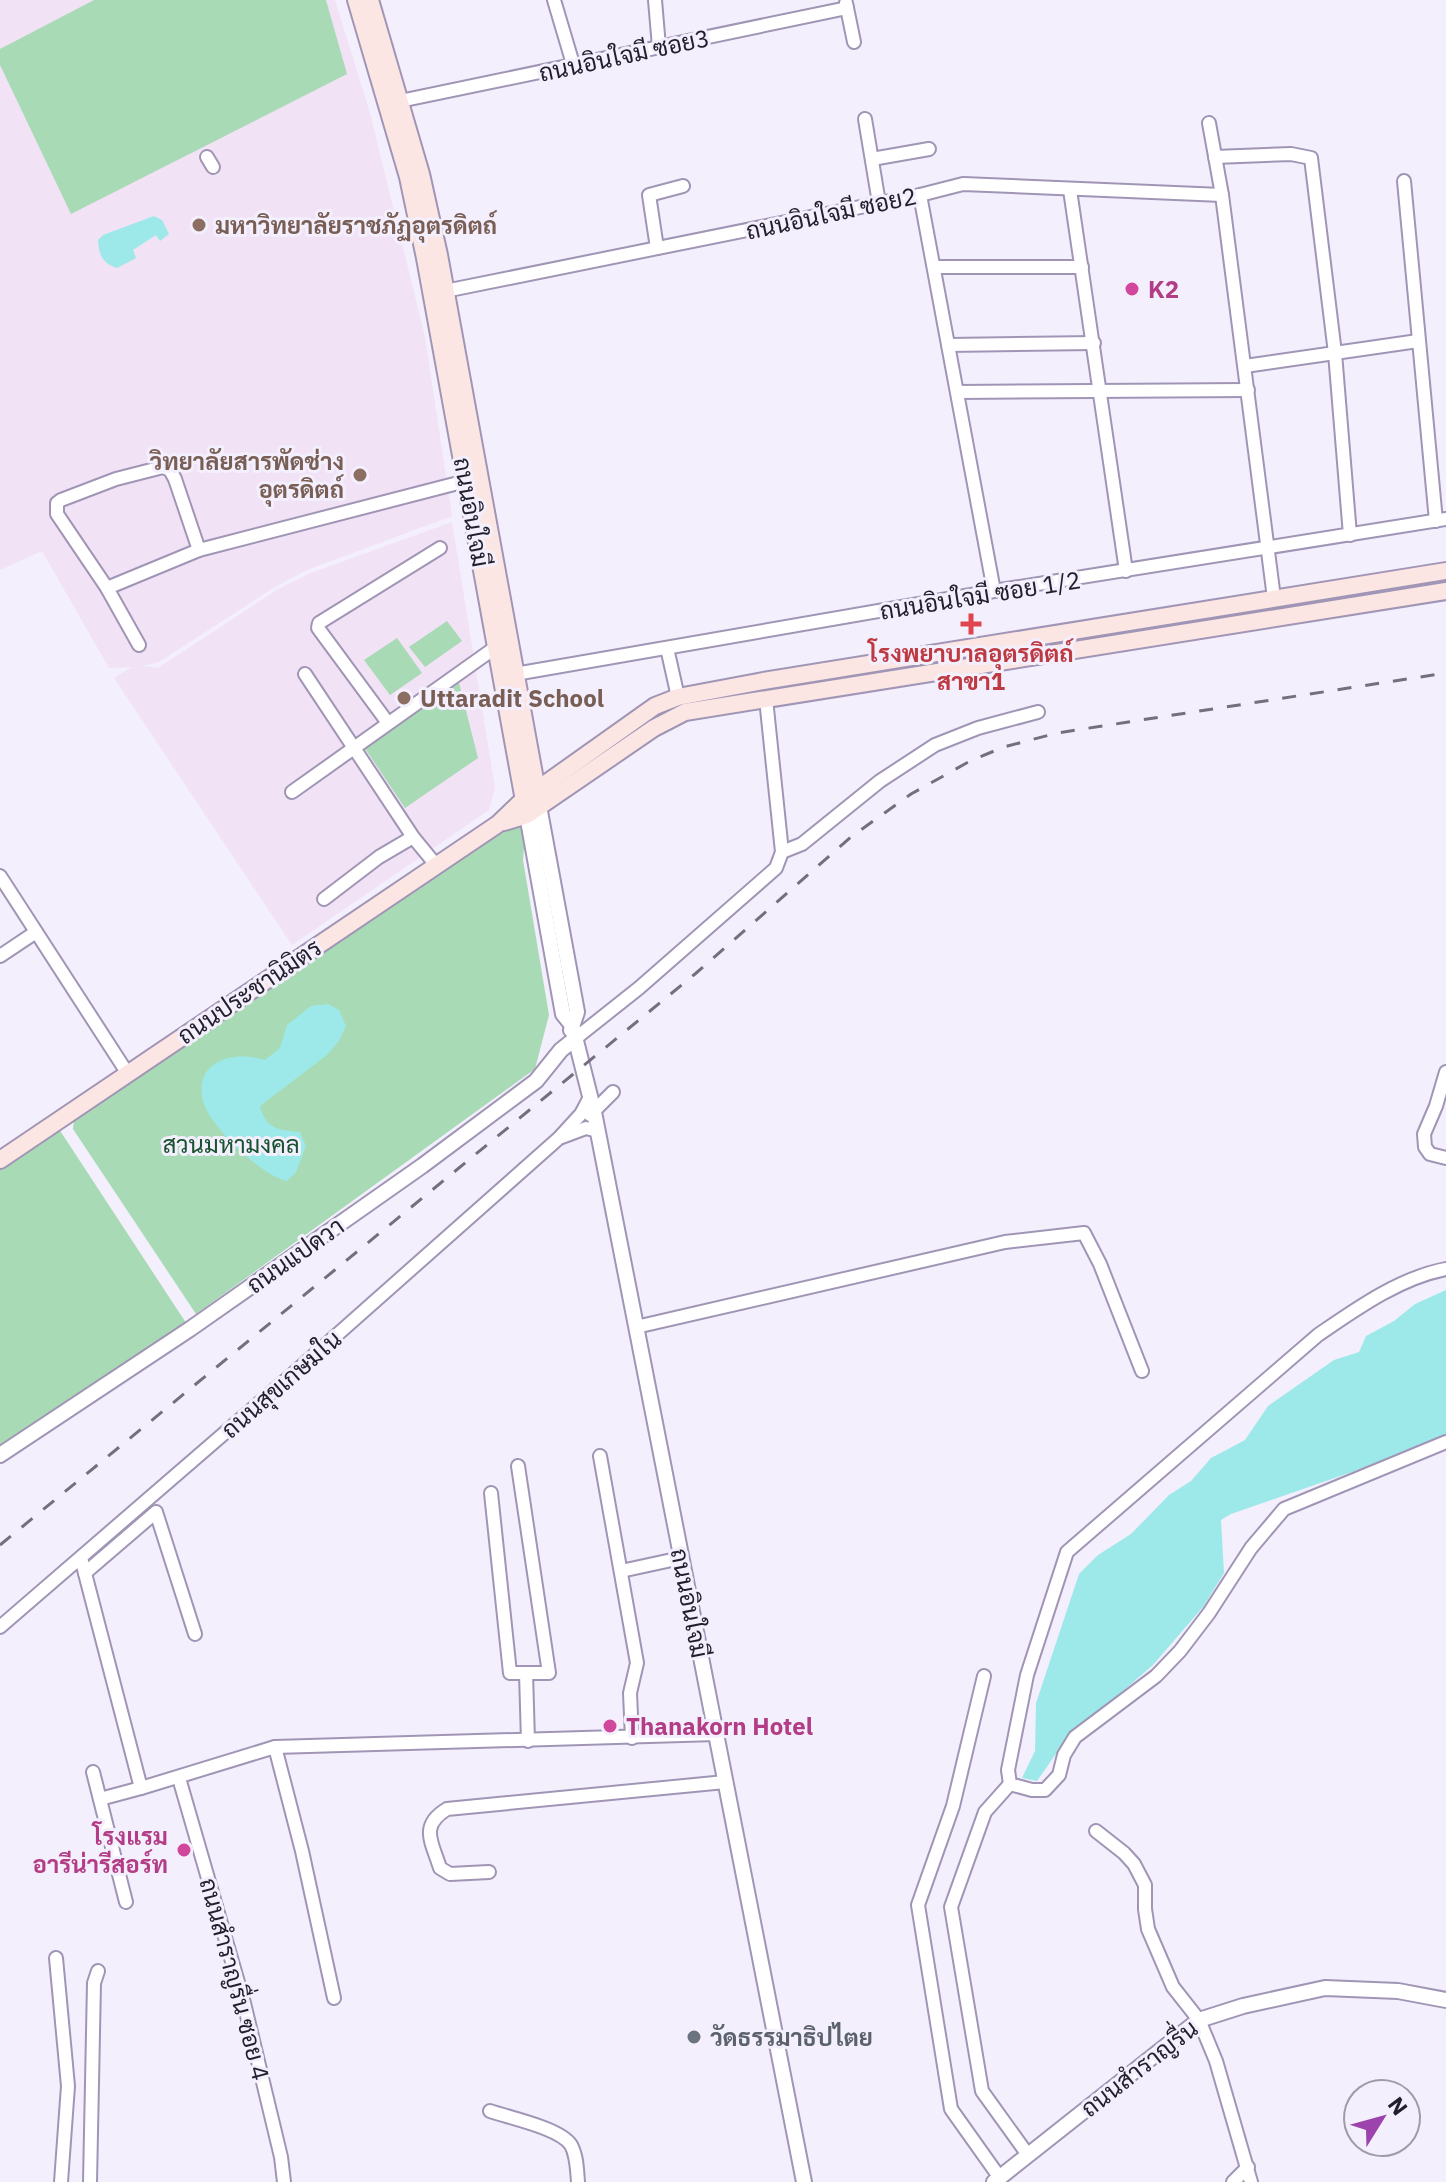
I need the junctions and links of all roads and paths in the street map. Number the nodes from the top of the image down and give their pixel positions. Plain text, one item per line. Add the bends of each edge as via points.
1 (356, 0) edge
2 (370, 0) edge
3 (554, 0) edge
4 (655, 0) edge
5 (846, 4) edge
6 (854, 42) dead end
7 (659, 47) junction
8 (573, 64) junction
9 (400, 101) junction
10 (865, 119) dead end
11 (1209, 123) dead end
12 (929, 149) dead end
13 (1215, 157) junction
14 (872, 159) junction
15 (1404, 181) dead end
16 (683, 186) dead end
17 (1070, 190) junction
18 (920, 195) junction
19 (1222, 195) junction
20 (879, 203) junction
21 (657, 248) junction
22 (934, 267) junction
23 (1082, 267) junction
24 (439, 293) junction
25 (1418, 341) junction
26 (1094, 343) junction
27 (948, 345) junction
28 (1335, 353) junction
29 (1245, 366) junction
30 (1248, 390) junction
31 (958, 392) junction
32 (1101, 392) junction
33 (473, 480) junction
34 (1441, 520) edge
35 (1350, 535) junction
36 (440, 548) dead end
37 (199, 550) junction
38 (1267, 550) junction
39 (1126, 571) junction
40 (1446, 571) edge
41 (107, 588) junction
42 (994, 591) junction
43 (1446, 591) edge
44 (1274, 598) junction
45 (139, 645) dead end
46 (503, 646) junction
47 (667, 648) junction
48 (305, 674) dead end
49 (515, 674) junction
50 (678, 697) junction
51 (766, 699) junction
52 (1038, 712) dead end
53 (388, 723) junction
54 (355, 748) junction
55 (292, 792) dead end
56 (532, 803) junction
57 (413, 837) junction
58 (782, 852) junction
59 (436, 865) junction
60 (0, 876) edge
61 (4, 890) edge
62 (324, 899) dead end
63 (36, 932) junction
64 (0, 956) edge
65 (574, 1032) junction
66 (558, 1054) junction
67 (581, 1058) junction
68 (1446, 1072) edge
69 (128, 1074) junction
70 (613, 1092) dead end
71 (592, 1105) junction
72 (598, 1131) junction
73 (559, 1138) junction
74 (1446, 1158) edge
75 (0, 1160) edge
76 (1446, 1269) edge
77 (636, 1327) junction
78 (1142, 1371) dead end
79 (1446, 1442) edge
80 (0, 1455) edge
81 (600, 1456) dead end
82 (518, 1466) dead end
83 (491, 1493) dead end
84 (81, 1558) junction
85 (681, 1558) junction
86 (621, 1571) junction
87 (85, 1573) junction
88 (0, 1627) edge
89 (195, 1634) dead end
90 (526, 1673) junction
91 (984, 1676) dead end
92 (716, 1734) junction
93 (632, 1738) junction
94 (528, 1741) junction
95 (275, 1747) junction
96 (93, 1772) dead end
97 (179, 1778) junction
98 (725, 1782) junction
99 (1010, 1784) junction
100 (141, 1788) junction
101 (100, 1799) junction
102 (1096, 1831) dead end
103 (489, 1872) dead end
104 (126, 1902) dead end
105 (56, 1958) dead end
106 (98, 1971) dead end
107 (334, 1998) dead end
108 (1446, 2000) edge
109 (1199, 2020) junction
110 (490, 2111) dead end
111 (1028, 2155) junction
112 (1248, 2167) junction
113 (997, 2180) edge
114 (61, 2182) edge
115 (90, 2182) edge
116 (284, 2182) edge
117 (578, 2182) edge
118 (804, 2182) edge
119 (1233, 2182) edge
120 (1251, 2182) edge

1 - 24 main road, ถนนอินใจมี
2 - 9 main road, ถนนอินใจมี
3 - 8 street
4 - 7 street
5 - 6 street
5 - 7 street, ถนนอินใจมี ซอย3
7 - 8 street, ถนนอินใจมี ซอย3
8 - 9 street, ถนนอินใจมี ซอย3
9 - 24 main road, ถนนอินใจมี via 421,174
10 - 14 street
11 - 13 street
12 - 14 street
13 - 19 street
13 - 28 street via 1311,158
14 - 20 street
15 - 25 street
16 - 21 street via 649,195
17 - 18 street, ถนนอินใจมี ซอย2 via 963,184
17 - 19 street, ถนนอินใจมี ซอย2
17 - 23 street
18 - 20 street, ถนนอินใจมี ซอย2
18 - 22 street
19 - 29 street
20 - 21 street, ถนนอินใจมี ซอย2
21 - 24 street, ถนนอินใจมี ซอย2
22 - 23 street
22 - 27 street
23 - 26 street
24 - 33 main road, ถนนอินใจมี
25 - 28 street
25 - 34 street
26 - 27 street
26 - 32 street
27 - 31 street
28 - 29 street
28 - 35 street
29 - 30 street
30 - 32 street
30 - 38 street
31 - 32 street
31 - 42 street
32 - 39 street
33 - 37 street
33 - 46 main road, ถนนอินใจมี
34 - 35 street, ถนนอินใจมี ซอย 1/2
35 - 38 street, ถนนอินใจมี ซอย 1/2
36 - 53 street via 319,623 332,649
37 - 41 street
37 - 41 street via 175,479 163,467 61,500 57,514
38 - 39 street, ถนนอินใจมี ซอย 1/2
38 - 44 street
39 - 42 street, ถนนอินใจมี ซอย 1/2
40 - 44 main road
41 - 45 street
42 - 47 street, ถนนอินใจมี ซอย 1/2
43 - 51 main road
44 - 50 main road
46 - 49 main road, ถนนอินใจมี
46 - 53 street
46 - 56 main road, ถนนอินใจมี
47 - 49 street, ถนนอินใจมี ซอย 1/2
47 - 50 street
48 - 54 street
49 - 56 main road, ถนนอินใจมี
50 - 56 main road via 655,706
51 - 56 main road via 674,716
51 - 58 street
52 - 58 street via 935,745 802,844
53 - 54 street
54 - 55 street
54 - 57 street
56 - 59 main road, ถนนประชานิมิตร
56 - 65 street, ถนนอินใจมี via 577,1012
57 - 59 street
57 - 62 street
58 - 65 street via 776,868 751,892 639,988
59 - 69 main road, ถนนประชานิมิตร
60 - 61 street
61 - 63 street
63 - 64 street
63 - 69 street
65 - 66 street
65 - 67 street, ถนนอินใจมี
66 - 67 street
66 - 80 street, ถนนแปดวา via 536,1081 422,1166
67 - 71 street, ถนนอินใจมี
68 - 74 street via 1424,1134 1430,1154
69 - 75 main road, ถนนประชานิมิตร
70 - 71 street, ถนนสุขเกษมใน
71 - 72 street, ถนนอินใจมี
71 - 73 street, ถนนสุขเกษมใน
72 - 73 street via 586,1128
72 - 77 street, ถนนอินใจมี
73 - 84 street, ถนนสุขเกษมใน
76 - 99 street via 1413,1279 1318,1335 1067,1552 1027,1675 1008,1770
77 - 78 street via 1005,1242 1084,1233
77 - 85 street, ถนนอินใจมี
79 - 99 street via 1284,1509 1180,1651 1156,1676 1075,1737 1059,1775 1045,1790
81 - 86 street
82 - 90 street via 549,1673
83 - 90 street via 510,1673
84 - 87 street
84 - 88 street, ถนนสุขเกษมใน
85 - 86 street
85 - 92 street, ถนนอินใจมี
86 - 93 street via 637,1663 630,1693
87 - 89 street via 156,1512
87 - 100 street
90 - 94 street
91 - 113 street via 953,1806 918,1905 951,2109
92 - 93 street
92 - 98 street, ถนนอินใจมี
93 - 94 street
94 - 95 street
95 - 97 street
95 - 107 street
96 - 101 street
97 - 100 street
97 - 116 street, ถนนสำราญรื่น ซอย 4 via 244,2003
98 - 103 street via 447,1809 431,1820 440,1868 450,1874
98 - 118 street, ถนนอินใจมี
99 - 111 street via 985,1812 951,1907 982,2091
100 - 101 street
101 - 104 street
102 - 109 street via 1134,1864 1145,1885 1145,1909 1156,1950 1173,1987
105 - 114 street via 68,2086
106 - 115 street
108 - 109 street, ถนนสำราญรื่น via 1398,1991 1325,1988
109 - 111 street, ถนนสำราญรื่น
109 - 112 street
110 - 117 street via 568,2141
111 - 113 street, ถนนสำราญรื่น
112 - 119 street
112 - 120 street

